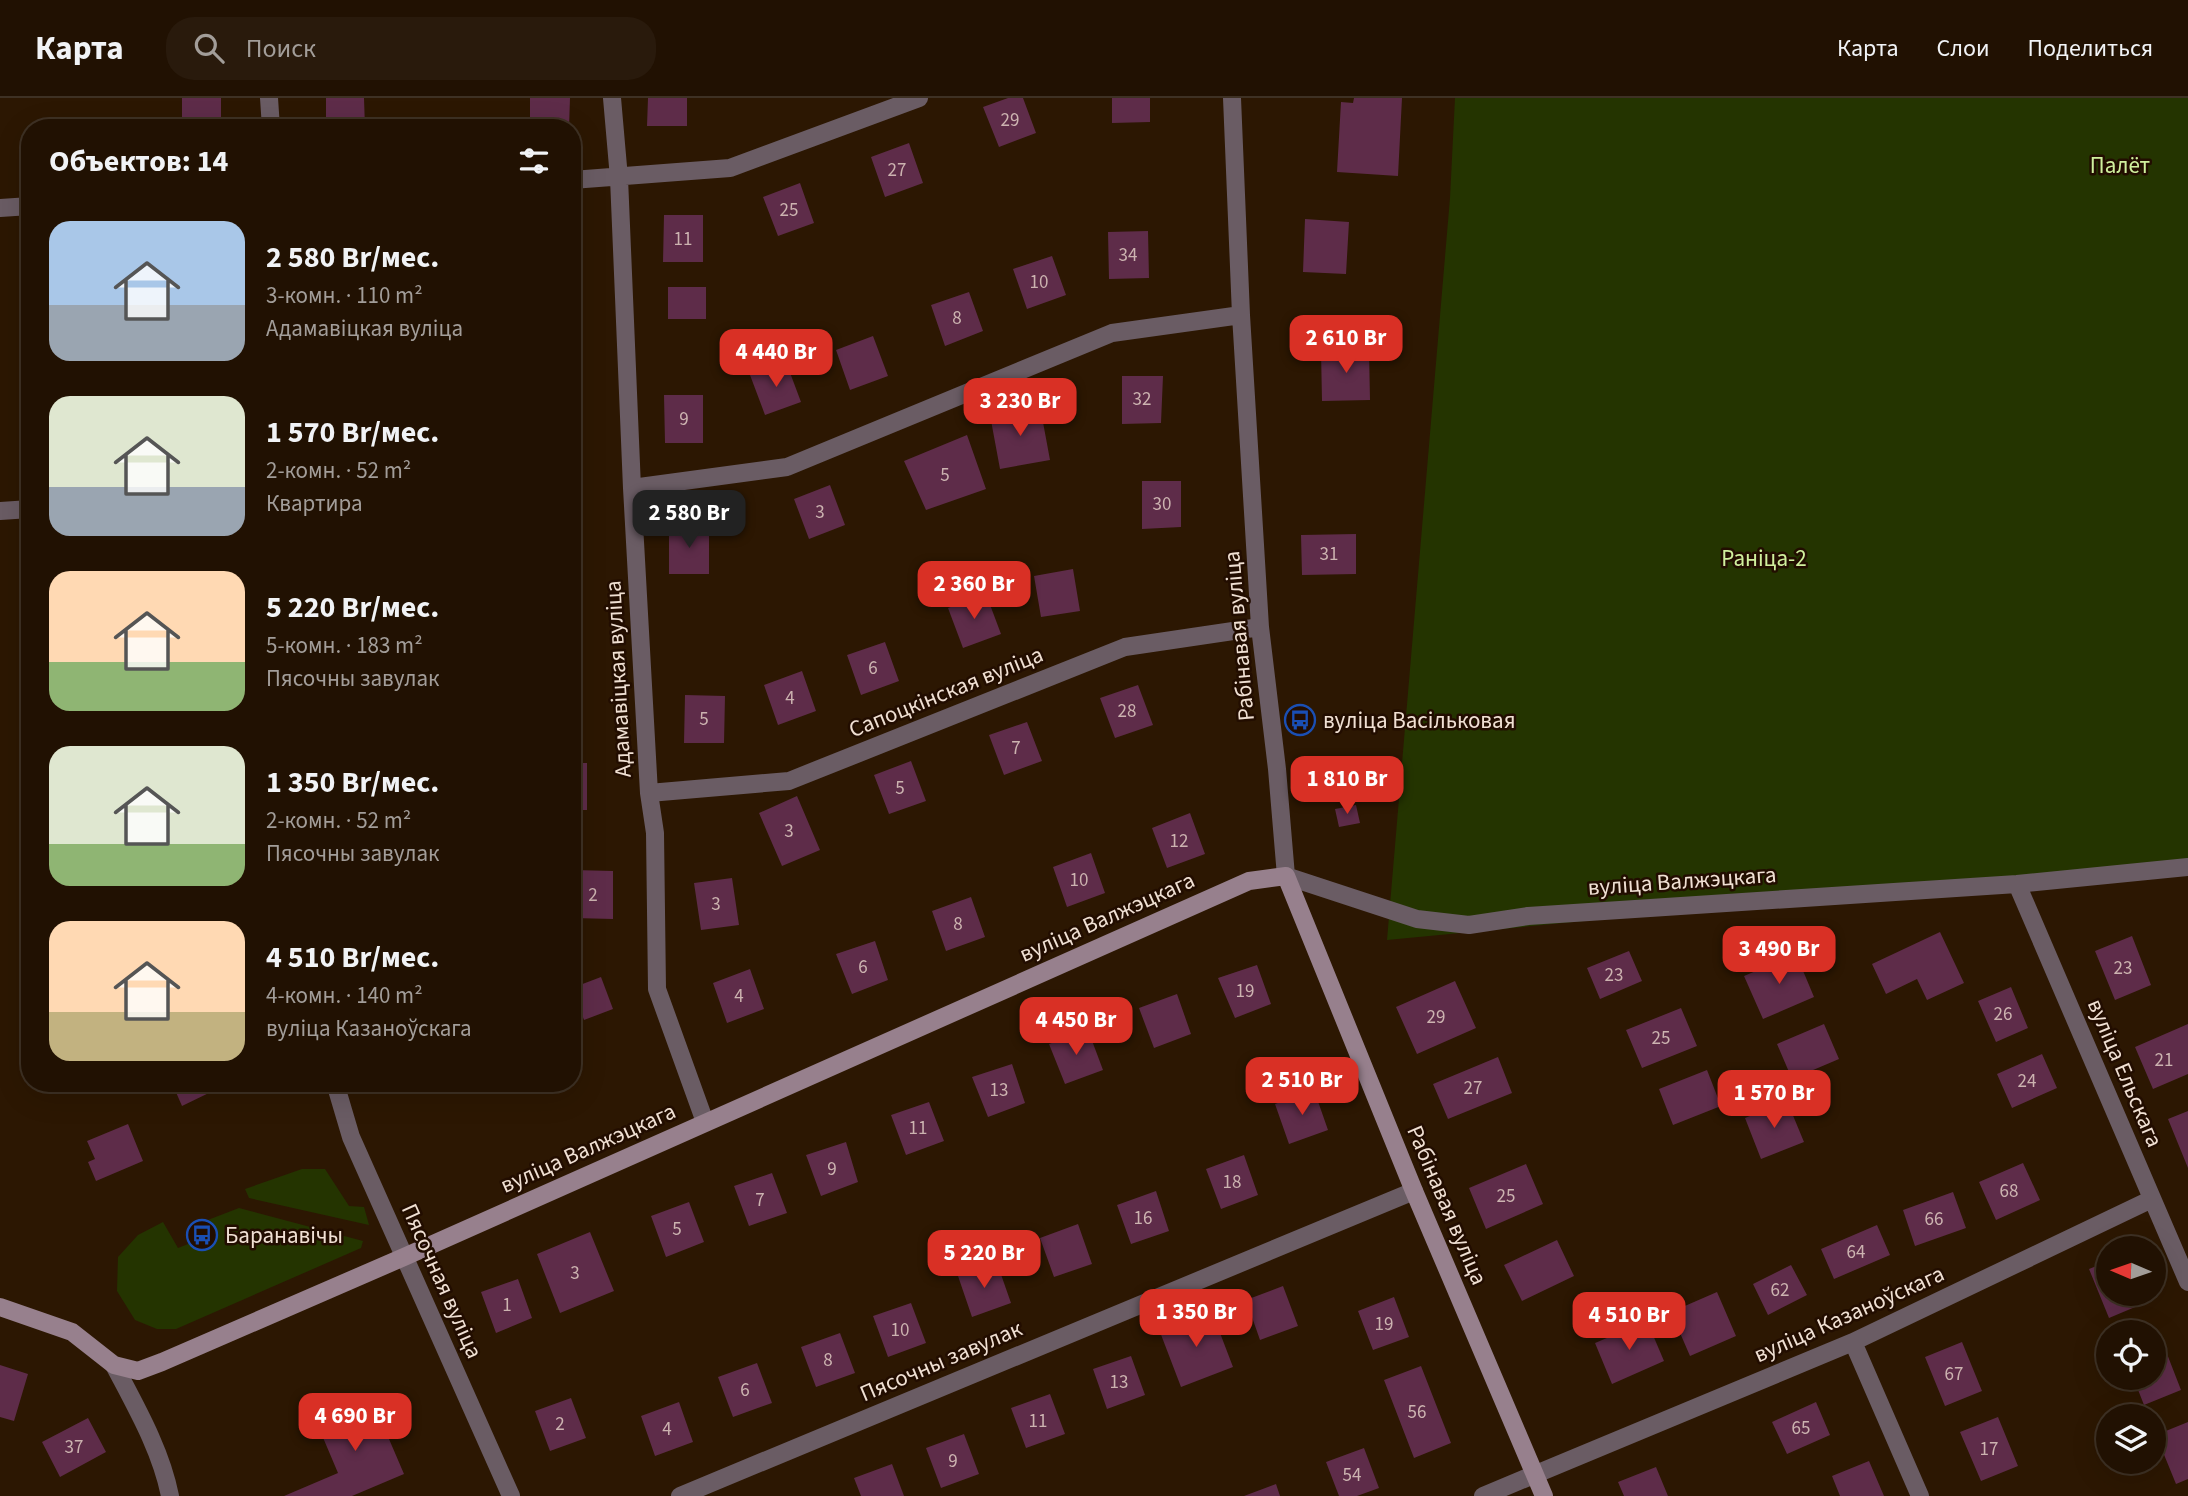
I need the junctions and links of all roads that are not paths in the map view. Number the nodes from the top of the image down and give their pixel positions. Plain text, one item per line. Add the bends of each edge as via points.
1 (269, 98) edge
2 (612, 98) edge
3 (919, 98) edge
4 (1232, 98) edge
5 (270, 119) edge
6 (619, 178) junction
7 (581, 180) edge
8 (21, 207) edge
9 (0, 208) edge
10 (1241, 315) junction
11 (632, 488) junction
12 (21, 510) edge
13 (0, 511) edge
14 (1260, 627) junction
15 (649, 793) junction
16 (2188, 867) edge
17 (1286, 876) junction
18 (2017, 884) junction
19 (338, 1092) edge
20 (705, 1122) junction
21 (1414, 1191) junction
22 (2152, 1199) junction
23 (404, 1257) junction
24 (2188, 1282) edge
25 (0, 1307) edge
26 (1853, 1342) junction
27 (114, 1365) junction
28 (1535, 1475) junction
29 (170, 1496) edge
30 (511, 1496) edge
31 (680, 1496) edge
32 (1483, 1496) edge
33 (1544, 1496) edge
34 (1920, 1496) edge

1 - 5 street
2 - 6 street, Адамавіцкая вуліца
3 - 6 street via 730,168
4 - 10 street, Рабінавая вуліца
6 - 7 street
6 - 11 street, Адамавіцкая вуліца
8 - 9 street
10 - 11 street via 1112,333 787,467
10 - 14 street, Рабінавая вуліца
11 - 15 street, Адамавіцкая вуліца
12 - 13 street
14 - 15 street, Сапоцкінская вуліца via 1125,647 789,781
14 - 17 street, Рабінавая вуліца
15 - 20 street, Адамавіцкая вуліца via 655,833 657,989
16 - 18 street, вуліца Валжэцкага
17 - 18 street, вуліца Валжэцкага via 1417,919 1469,925 1528,916
17 - 20 street, вуліца Валжэцкага via 1249,881
17 - 21 street, Рабінавая вуліца
18 - 22 street, вуліца Ельскага
19 - 23 street, Пясочная вуліца via 351,1138
20 - 23 street, вуліца Валжэцкага
21 - 28 street, Рабінавая вуліца
21 - 31 street, Пясочны завулак
22 - 24 street, вуліца Ельскага
22 - 26 street, вуліца Казаноўскага
23 - 27 street, вуліца Валжэцкага via 138,1371
23 - 30 street, Пясочная вуліца
25 - 27 street via 72,1332
26 - 28 street, вуліца Казаноўскага
26 - 34 street
27 - 29 street via 145,1425
28 - 32 street, вуліца Казаноўскага
28 - 33 street, Рабінавая вуліца

